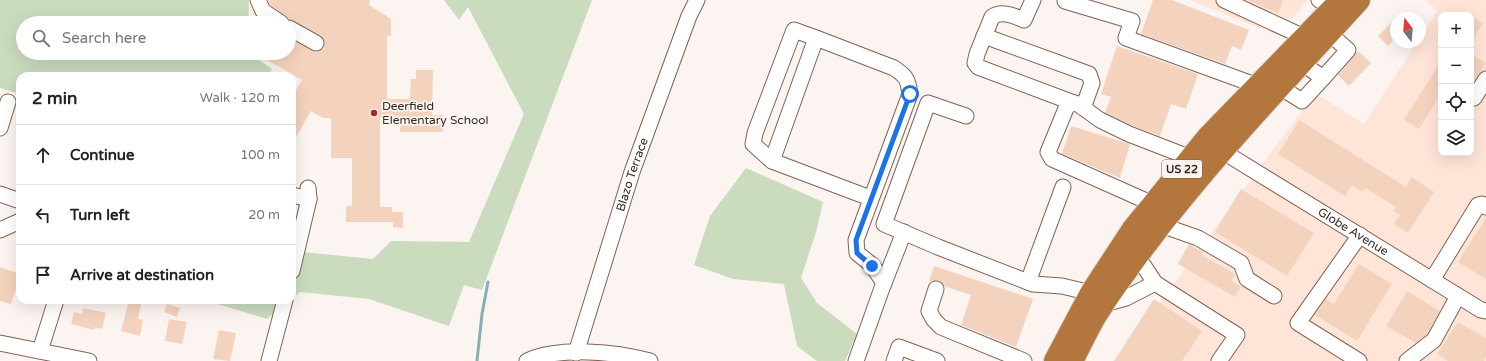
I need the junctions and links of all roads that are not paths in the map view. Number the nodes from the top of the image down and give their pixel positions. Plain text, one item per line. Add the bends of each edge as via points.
1 (258, 0) edge
2 (697, 0) edge
3 (1033, 0) edge
4 (1224, 0) edge
5 (1359, 0) edge
6 (1066, 1) edge
7 (1332, 2) edge
8 (270, 16) edge
9 (296, 32) edge
10 (1329, 33) junction
11 (984, 36) junction
12 (1304, 37) junction
13 (816, 38) junction
14 (316, 44) dead end
15 (1302, 63) junction
16 (1323, 78) junction
17 (1486, 79) edge
18 (1258, 86) junction
19 (1280, 87) junction
20 (1474, 98) dead end
21 (9, 102) edge
22 (1078, 105) junction
23 (966, 116) dead end
24 (0, 128) edge
25 (1222, 151) junction
26 (1191, 158) junction
27 (772, 161) junction
28 (1063, 187) dead end
29 (0, 194) edge
30 (296, 195) edge
31 (870, 198) junction
32 (16, 200) edge
33 (1154, 204) junction
34 (1486, 207) edge
35 (16, 223) edge
36 (1161, 225) junction
37 (298, 226) edge
38 (0, 230) edge
39 (904, 232) junction
40 (1360, 235) junction
41 (296, 241) edge
42 (1138, 257) junction
43 (1432, 280) junction
44 (884, 282) junction
45 (1028, 282) junction
46 (1155, 283) junction
47 (936, 288) dead end
48 (1274, 296) dead end
49 (1458, 296) junction
50 (1098, 299) junction
51 (55, 304) edge
52 (284, 304) edge
53 (1486, 311) edge
54 (0, 343) edge
55 (40, 351) junction
56 (576, 353) junction
57 (89, 361) edge
58 (269, 361) edge
59 (527, 361) edge
60 (650, 361) edge
61 (856, 361) edge
62 (894, 361) edge
63 (937, 361) edge
64 (1024, 361) edge
65 (1054, 361) edge
66 (1072, 361) edge
67 (1219, 361) edge
68 (1360, 361) edge
69 (1407, 361) edge

1 - 8 street via 263,11
2 - 56 street, Blazo Terrace via 632,172
3 - 11 street via 1024,20 1004,13 996,14 992,17
4 - 12 street
5 - 10 highway, US 22
6 - 18 street via 1132,21 1126,38
7 - 12 highway, US 22
9 - 14 street
10 - 15 highway, US 22
10 - 16 street via 1348,50
11 - 22 street via 975,63 978,67
11 - 22 street via 1089,74 1092,83
12 - 18 highway, US 22
13 - 27 street
13 - 27 street via 794,30 755,133 753,144
13 - 31 street via 894,68 904,74 909,82 910,94
15 - 16 street
15 - 19 highway, US 22
16 - 19 street via 1302,101
17 - 20 street
18 - 26 highway, US 22
19 - 25 highway, US 22
21 - 24 street
22 - 26 street via 1100,120 1129,134
22 - 33 street via 1067,106 1048,152 1052,159
23 - 39 street via 928,103 884,224
25 - 36 highway, US 22
25 - 40 street, Globe Avenue
26 - 33 highway, US 22
27 - 31 street
28 - 45 street
29 - 32 street
30 - 37 street via 309,193
31 - 44 street via 856,240 857,253 872,266
33 - 50 highway, US 22 via 1133,229
34 - 43 street via 1478,205
35 - 38 street
36 - 42 highway, US 22
36 - 48 street via 1198,238 1241,263 1247,279
37 - 41 street
39 - 44 street
39 - 45 street via 938,248
40 - 43 street, Globe Avenue
40 - 68 street via 1298,323
42 - 46 street
42 - 50 highway, US 22
43 - 49 street, Globe Avenue
44 - 61 street
45 - 50 street via 1062,286
46 - 50 street via 1126,298
46 - 67 street via 1237,335
47 - 64 street via 929,311 942,327
49 - 53 street, Globe Avenue
49 - 69 street via 1434,340
50 - 65 highway, US 22
50 - 66 highway, US 22 via 1096,316
51 - 55 street
52 - 58 street
54 - 55 street
55 - 57 street
56 - 59 street via 548,355
56 - 60 street via 604,353
62 - 63 street via 899,347

